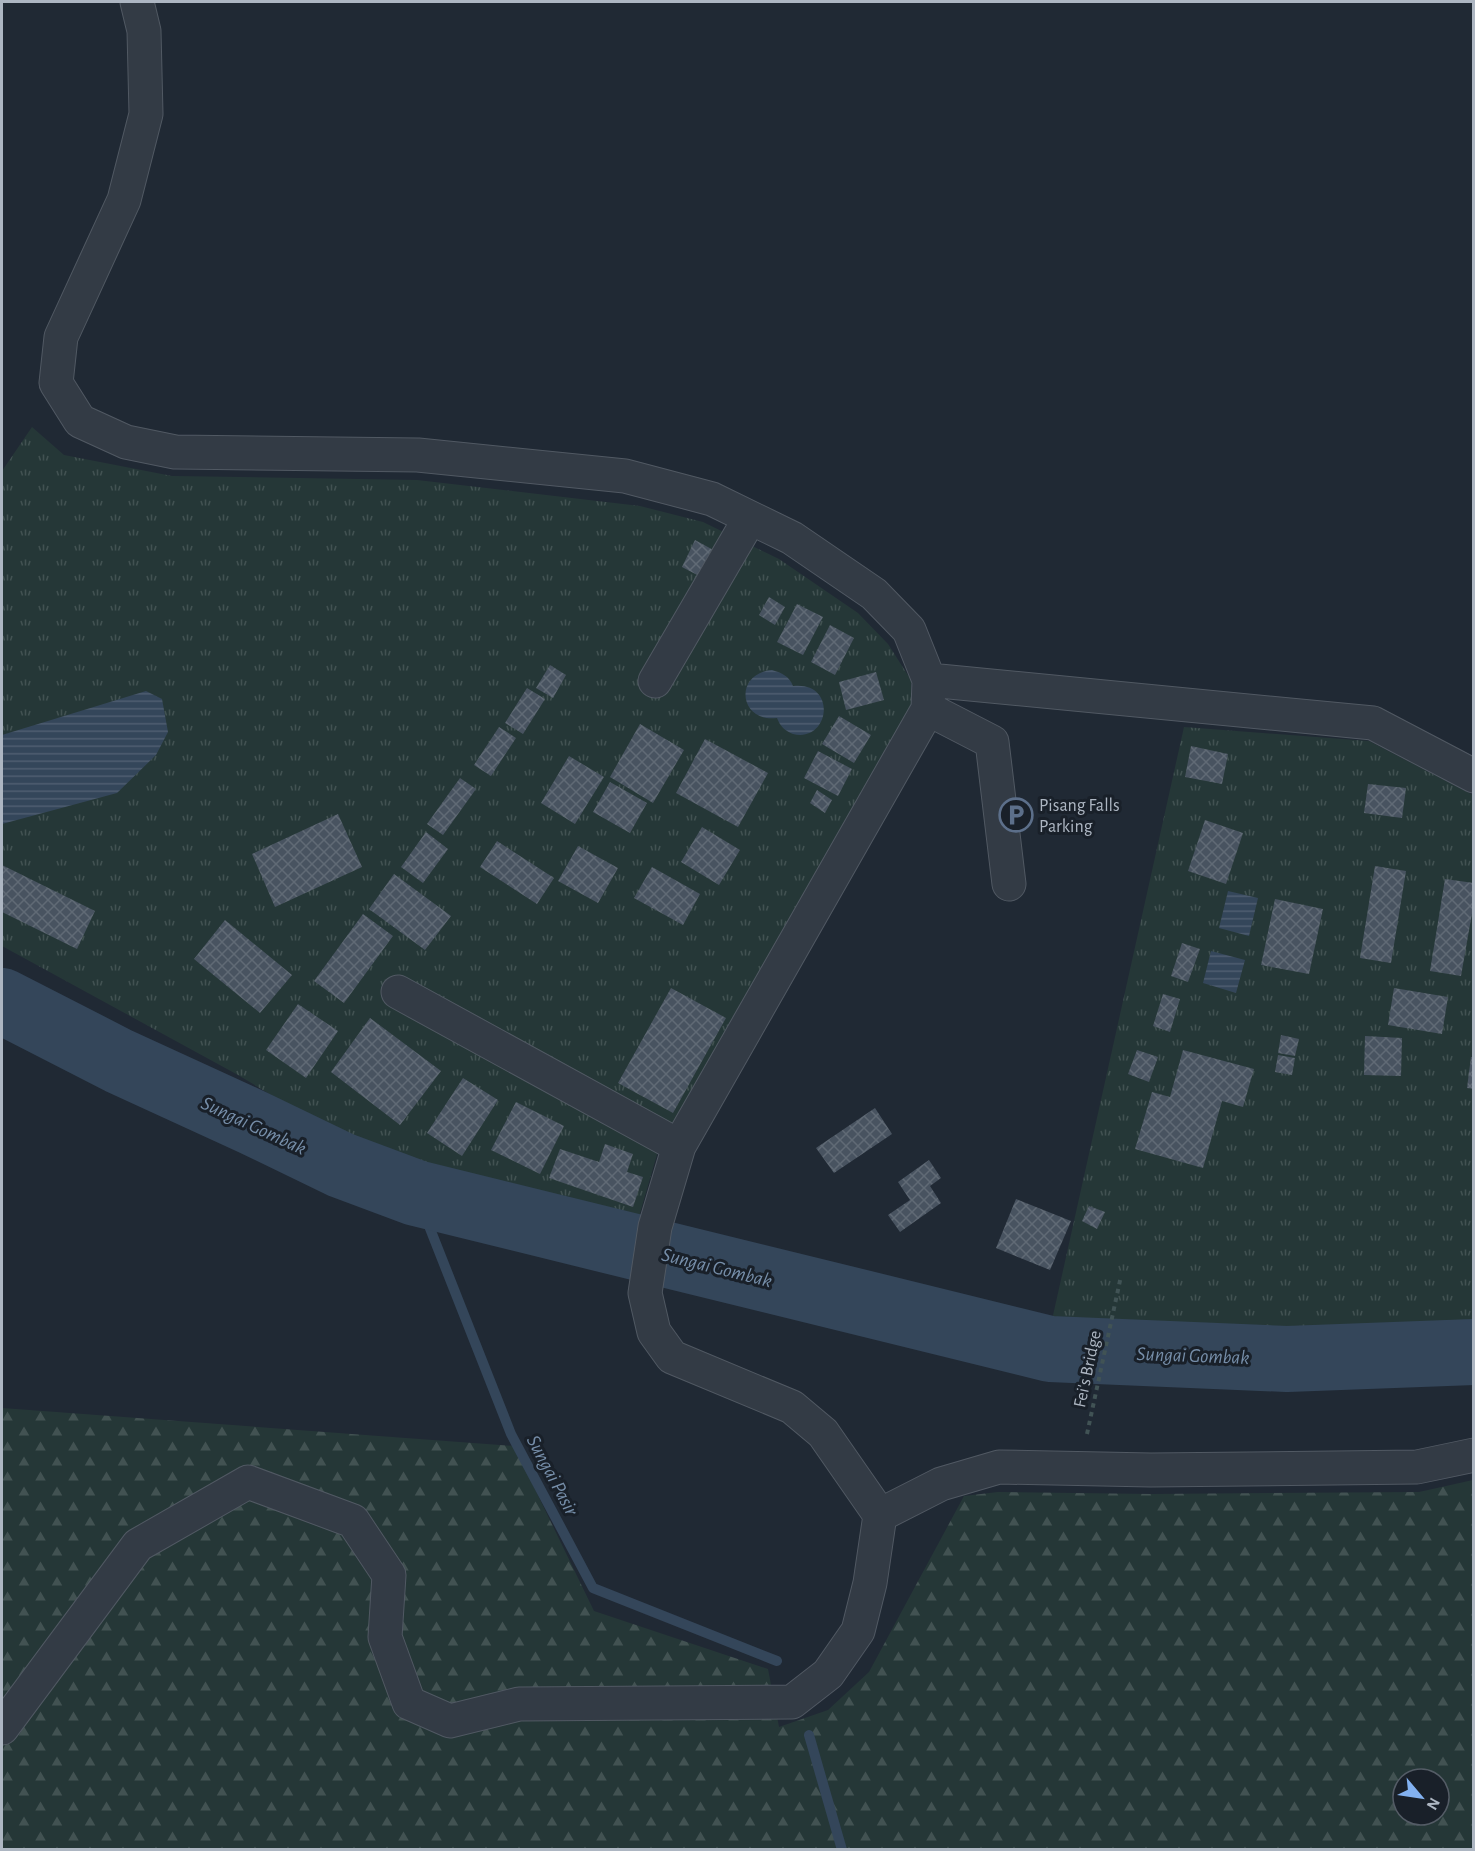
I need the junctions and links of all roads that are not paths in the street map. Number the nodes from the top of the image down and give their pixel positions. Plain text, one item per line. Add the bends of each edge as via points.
1 (137, 2) edge
2 (750, 518) junction
3 (655, 681) dead end
4 (929, 695) junction
5 (1473, 776) edge
6 (1009, 884) dead end
7 (398, 992) dead end
8 (679, 1146) junction
9 (1473, 1455) edge
10 (880, 1515) junction
11 (2, 1728) edge

1 - 2 street via 144,31 146,114 124,200 61,337 56,383 80,421 126,442 175,452 418,455 625,476 712,499
2 - 3 street
2 - 4 street via 792,538 874,594 909,630
4 - 5 street via 1372,723
4 - 6 street via 992,742
4 - 8 street
7 - 8 street
8 - 10 street via 655,1227 645,1293 654,1332 672,1358 792,1407 823,1433
9 - 10 street via 1417,1467 999,1467 940,1484
10 - 11 street via 858,1631 828,1674 792,1702 519,1704 450,1721 409,1702 385,1637 389,1575 352,1521 248,1482 138,1545

